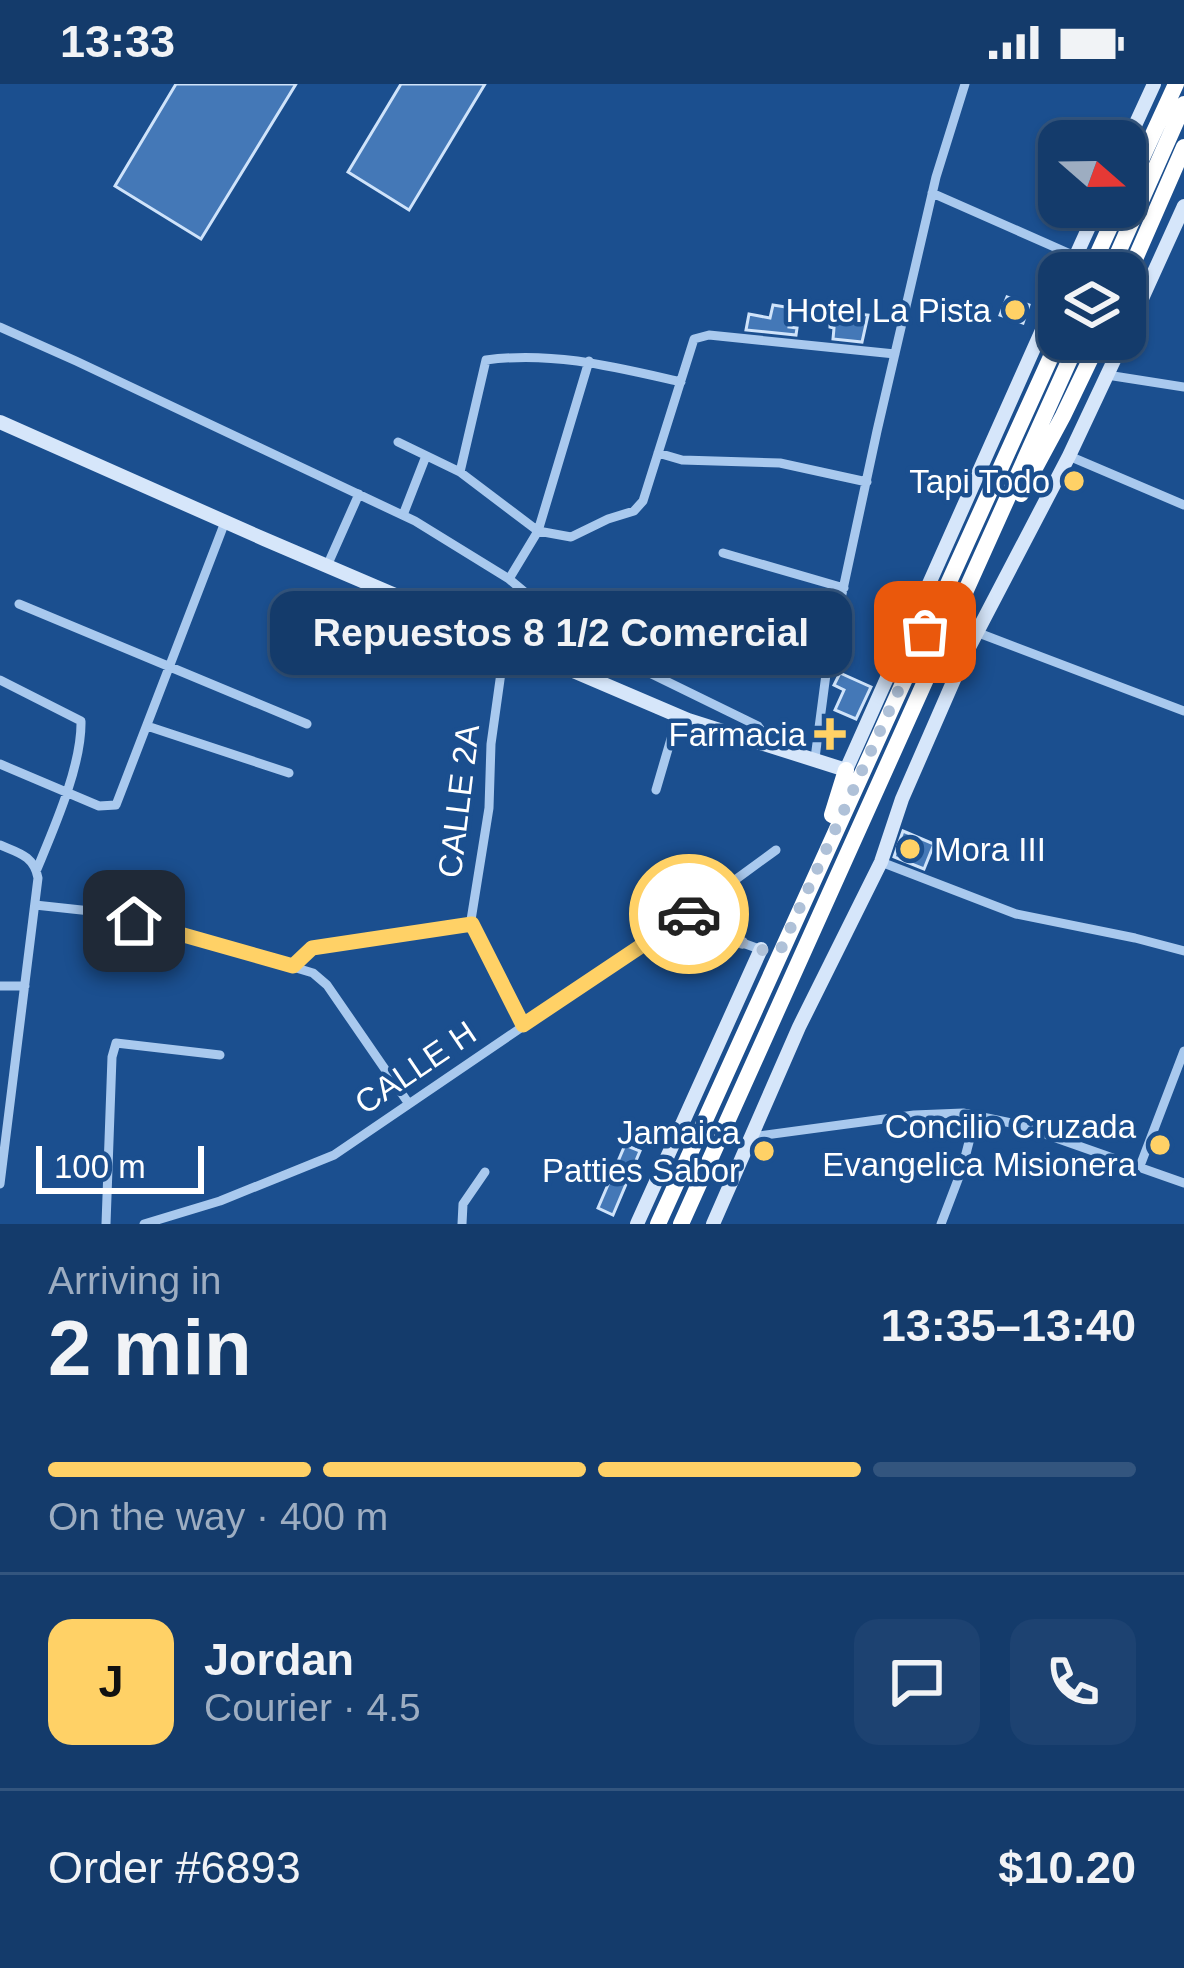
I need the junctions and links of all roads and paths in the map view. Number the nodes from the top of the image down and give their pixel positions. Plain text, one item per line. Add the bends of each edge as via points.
1 (965, 84) edge
2 (1154, 84) edge
3 (1175, 84) edge
4 (1184, 104) edge
5 (1138, 120) edge
6 (1146, 148) edge
7 (1181, 155) edge
8 (932, 193) junction
9 (1184, 206) edge
10 (1177, 239) edge
11 (1067, 252) edge
12 (1117, 252) edge
13 (1138, 252) edge
14 (1146, 297) edge
15 (0, 327) edge
16 (1038, 339) edge
17 (895, 354) junction
18 (1049, 360) edge
19 (1070, 360) edge
20 (1090, 360) edge
21 (1114, 360) edge
22 (589, 361) junction
23 (1107, 376) junction
24 (681, 382) junction
25 (1184, 387) edge
26 (0, 422) edge
27 (398, 442) dead end
28 (658, 453) junction
29 (426, 456) junction
30 (1069, 456) junction
31 (460, 472) junction
32 (867, 482) junction
33 (359, 494) junction
34 (1184, 505) edge
35 (403, 515) junction
36 (225, 522) junction
37 (538, 531) junction
38 (723, 553) dead end
39 (327, 566) junction
40 (509, 579) junction
41 (844, 588) junction
42 (19, 604) dead end
43 (960, 605) junction
44 (976, 632) junction
45 (505, 644) junction
46 (170, 666) junction
47 (0, 680) edge
48 (1184, 711) edge
49 (678, 715) junction
50 (307, 724) dead end
51 (147, 726) junction
52 (772, 746) junction
53 (815, 758) junction
54 (0, 764) edge
55 (846, 770) junction
56 (289, 773) dead end
57 (656, 790) dead end
58 (66, 794) junction
59 (0, 845) edge
60 (776, 850) dead end
61 (881, 862) junction
62 (37, 869) junction
63 (810, 884) junction
64 (35, 905) junction
65 (694, 910) junction
66 (472, 924) junction
67 (771, 950) junction
68 (1184, 951) edge
69 (293, 966) junction
70 (0, 986) edge
71 (25, 986) junction
72 (523, 1025) junction
73 (1184, 1051) edge
74 (0, 1054) edge
75 (220, 1054) dead end
76 (16, 1055) junction
77 (409, 1103) junction
78 (976, 1114) junction
79 (751, 1137) junction
80 (1140, 1166) junction
81 (485, 1172) dead end
82 (1184, 1183) edge
83 (0, 1184) edge
84 (106, 1224) edge
85 (144, 1224) edge
86 (462, 1224) edge
87 (637, 1224) edge
88 (658, 1224) edge
89 (682, 1224) edge
90 (713, 1224) edge
91 (941, 1224) edge

1 - 8 street
2 - 5 street
3 - 6 highway
4 - 12 highway
7 - 13 highway
8 - 11 street
8 - 17 street
9 - 10 street
10 - 14 street
15 - 33 street
16 - 55 street
17 - 24 street via 709,335 694,339
17 - 32 street
18 - 63 highway
19 - 43 highway
20 - 43 highway
21 - 23 street
22 - 24 street
22 - 31 street via 485,360
22 - 37 street
23 - 25 street
23 - 30 street
24 - 28 street
26 - 36 street
27 - 29 street
28 - 32 street via 780,463
28 - 37 street via 634,511 571,536
29 - 31 street
29 - 35 street
30 - 34 street
30 - 44 street
31 - 37 street
32 - 41 street
33 - 35 street
33 - 39 street
35 - 40 street
36 - 39 street
36 - 46 street
37 - 40 street
38 - 41 street
39 - 45 street
40 - 52 street via 582,640 758,726
41 - 53 street
42 - 46 street
43 - 89 highway
44 - 48 street
44 - 61 street
45 - 49 street
45 - 66 street, CALLE 2A
46 - 50 street
46 - 51 street
47 - 58 street via 81,721
49 - 52 street
49 - 57 street
51 - 56 street
51 - 58 street via 116,806
52 - 53 street
53 - 55 street
54 - 58 street
55 - 63 highway
58 - 62 street
59 - 62 street via 28,856
60 - 65 street, CALLE H
61 - 68 street via 1016,914
61 - 79 street
62 - 64 street
63 - 67 highway
64 - 69 street via 100,912
64 - 71 street
65 - 67 street via 740,942
65 - 72 street, CALLE H
66 - 69 street via 312,948
66 - 72 street, CALLE 2A
67 - 87 street
67 - 88 highway
69 - 77 street via 327,985
70 - 71 street
71 - 76 street
72 - 77 street, CALLE H
73 - 80 street
74 - 76 street
75 - 84 street via 116,1043
76 - 83 street
77 - 85 street, CALLE H via 334,1155
78 - 79 street
78 - 80 street
78 - 91 street
79 - 90 street
80 - 82 street
81 - 86 street via 463,1204

